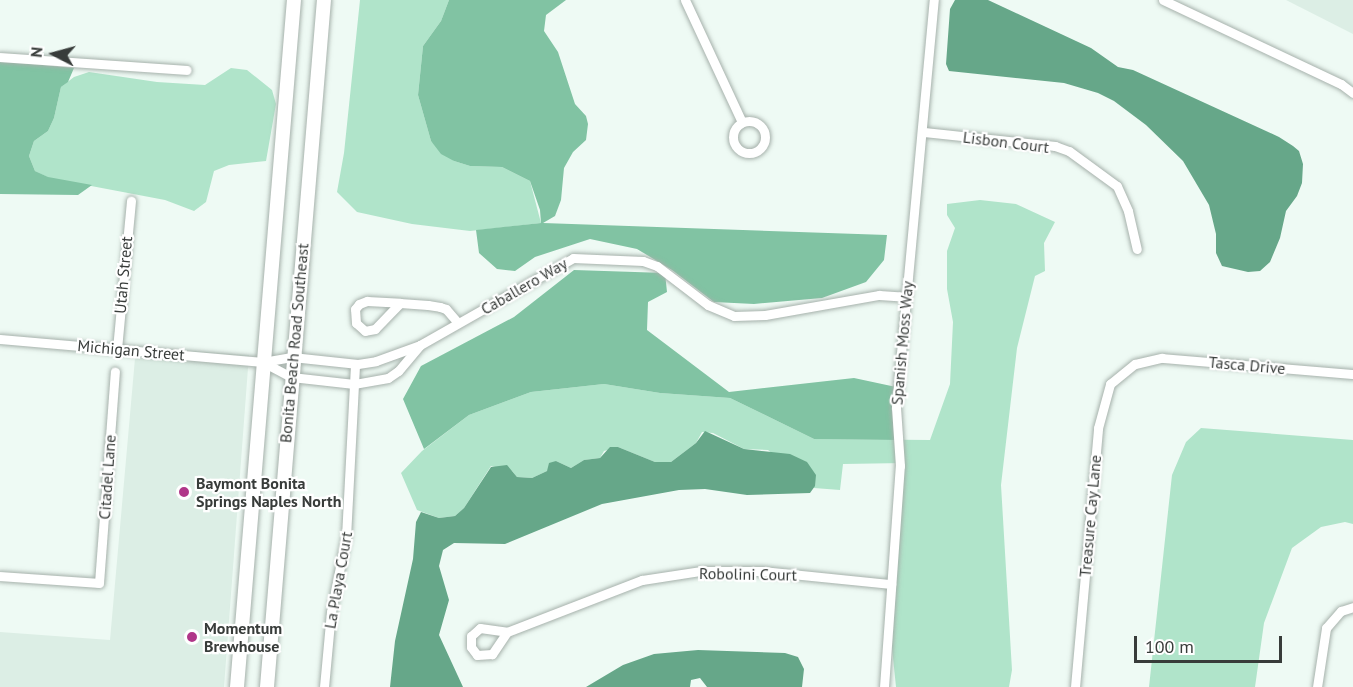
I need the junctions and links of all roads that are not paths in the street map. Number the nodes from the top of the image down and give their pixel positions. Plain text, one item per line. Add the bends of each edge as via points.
1 (294, 0) edge
2 (324, 0) edge
3 (685, 0) edge
4 (934, 0) edge
5 (1163, 0) edge
6 (0, 57) edge
7 (187, 70) dead end
8 (1353, 93) edge
9 (742, 122) dead end
10 (924, 132) junction
11 (130, 201) dead end
12 (1137, 249) dead end
13 (905, 297) junction
14 (400, 303) junction
15 (458, 324) junction
16 (0, 339) edge
17 (420, 345) junction
18 (117, 349) junction
19 (292, 357) junction
20 (263, 362) junction
21 (1140, 362) joint
22 (355, 364) junction
23 (115, 372) dead end
24 (1353, 374) edge
25 (291, 377) junction
26 (354, 384) junction
27 (0, 576) edge
28 (891, 584) junction
29 (1353, 607) edge
30 (507, 632) dead end
31 (237, 687) edge
32 (267, 687) edge
33 (324, 687) edge
34 (884, 687) edge
35 (1075, 687) edge
36 (1317, 687) edge

1 - 20 main road, Bonita Beach Road Southeast
2 - 19 main road, Bonita Beach Road Southeast
3 - 9 street
4 - 10 street, Spanish Moss Way
5 - 8 street
6 - 7 street
10 - 12 street, Lisbon Court via 1054,146 1076,155 1118,186
10 - 13 street, Spanish Moss Way
11 - 18 street, Utah Street
13 - 15 street, Caballero Way via 879,295 765,315 734,316 708,305 657,266 643,261 573,258
13 - 28 street, Spanish Moss Way via 896,407 900,466
14 - 14 street via 359,304 355,309 356,323 365,331 375,329
14 - 15 street via 446,309
15 - 17 street, Caballero Way
16 - 18 street, Michigan Street
17 - 22 street, Caballero Way via 376,361
17 - 26 street, Caballero Way via 388,378
18 - 20 street, Michigan Street
19 - 20 street, Caballero Way
19 - 22 street, Caballero Way
19 - 25 main road, Bonita Beach Road Southeast
20 - 25 street, Caballero Way
20 - 31 main road, Bonita Beach Road Southeast
21 - 24 street, Tasca Drive via 1176,358
21 - 35 street, Treasure Cay Lane via 1110,384 1098,428
22 - 26 street, La Playa Court
23 - 27 street, Citadel Lane via 99,583
25 - 26 street, Caballero Way
25 - 32 main road, Bonita Beach Road Southeast
26 - 33 street, La Playa Court via 346,537 331,612
28 - 30 street, Robolini Court via 762,571 701,571 642,580
28 - 34 street, Spanish Moss Way
29 - 36 street via 1341,611 1326,628

